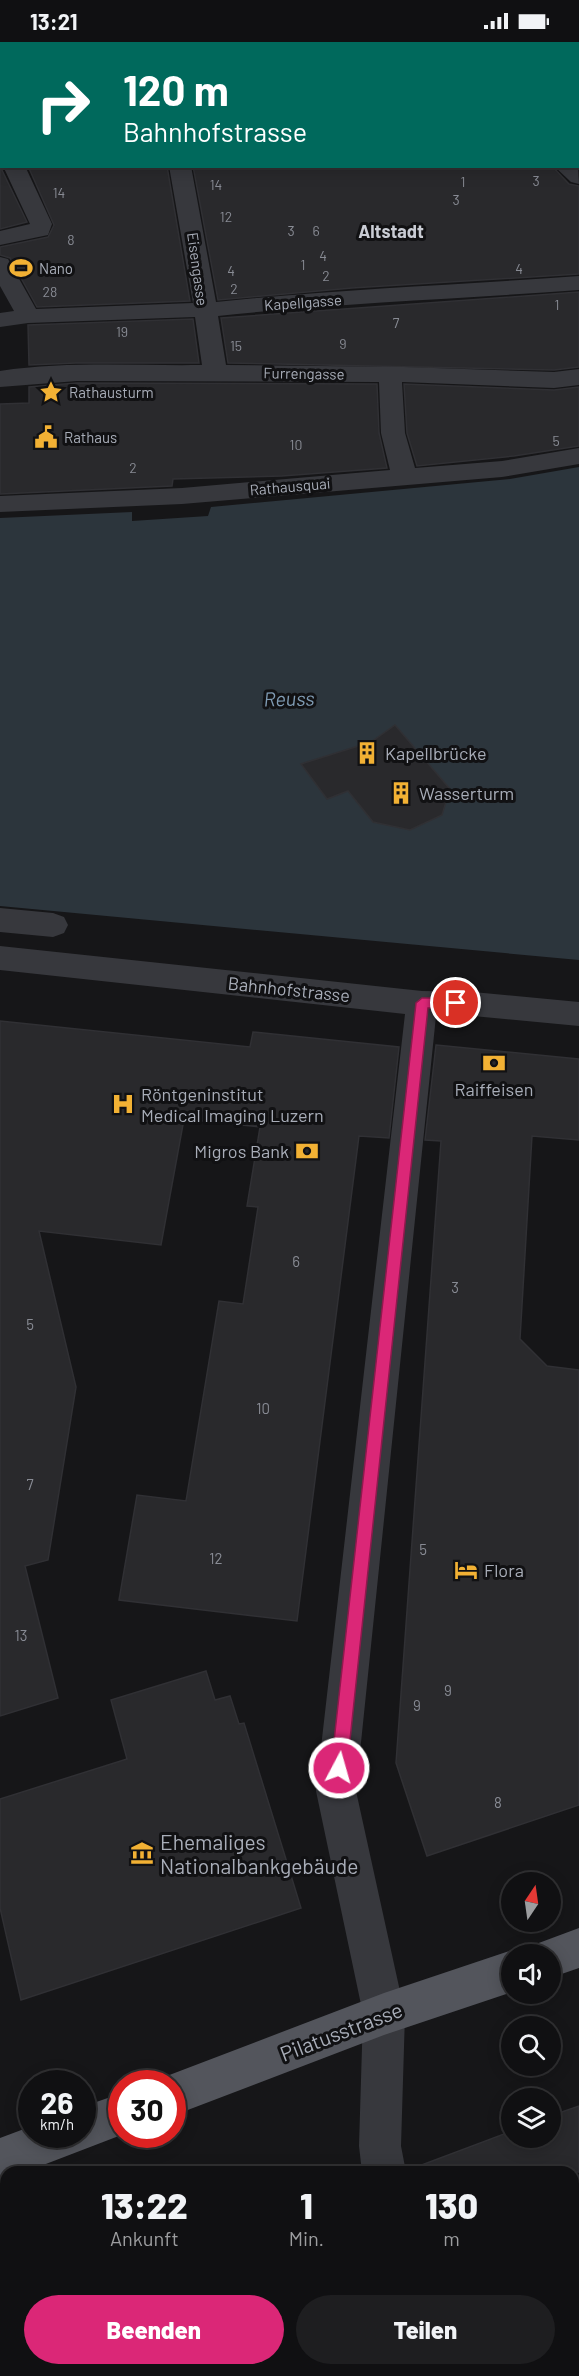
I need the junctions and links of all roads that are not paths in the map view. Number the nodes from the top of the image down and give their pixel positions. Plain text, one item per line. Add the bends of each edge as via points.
1 (15, 168) edge
2 (187, 168) edge
3 (0, 238) edge
4 (0, 264) edge
5 (579, 283) edge
6 (204, 310) junction
7 (28, 316) junction
8 (0, 320) edge
9 (215, 372) junction
10 (579, 377) edge
11 (0, 379) edge
12 (390, 383) dead end
13 (579, 456) edge
14 (404, 476) junction
15 (0, 504) edge
16 (0, 920) edge
17 (54, 925) dead end
18 (0, 958) edge
19 (422, 1003) junction
20 (579, 1014) edge
21 (579, 1948) edge
22 (561, 1954) edge
23 (501, 1975) edge
24 (384, 2014) junction
25 (186, 2090) edge
26 (31, 2148) edge
27 (0, 2160) edge
28 (383, 2166) edge

1 - 3 street via 41,224 40,230
2 - 6 street, Eisengasse
4 - 7 street
5 - 6 street, Kapellgasse
6 - 7 street, Kapellgasse
6 - 9 street, Eisengasse
7 - 8 street, Kapellgasse
9 - 10 street, Furrengasse via 346,371 554,380
9 - 11 street, Furrengasse via 30,373
12 - 14 street via 393,433
13 - 14 street, Rathausquai via 502,469
14 - 15 street, Rathausquai via 182,496
16 - 17 street
18 - 19 street, Bahnhofstrasse
19 - 20 street, Bahnhofstrasse
19 - 24 street via 336,1791
21 - 22 main road
23 - 24 main road, Pilatusstrasse
24 - 25 main road, Pilatusstrasse
24 - 28 street via 380,2146
26 - 27 main road

